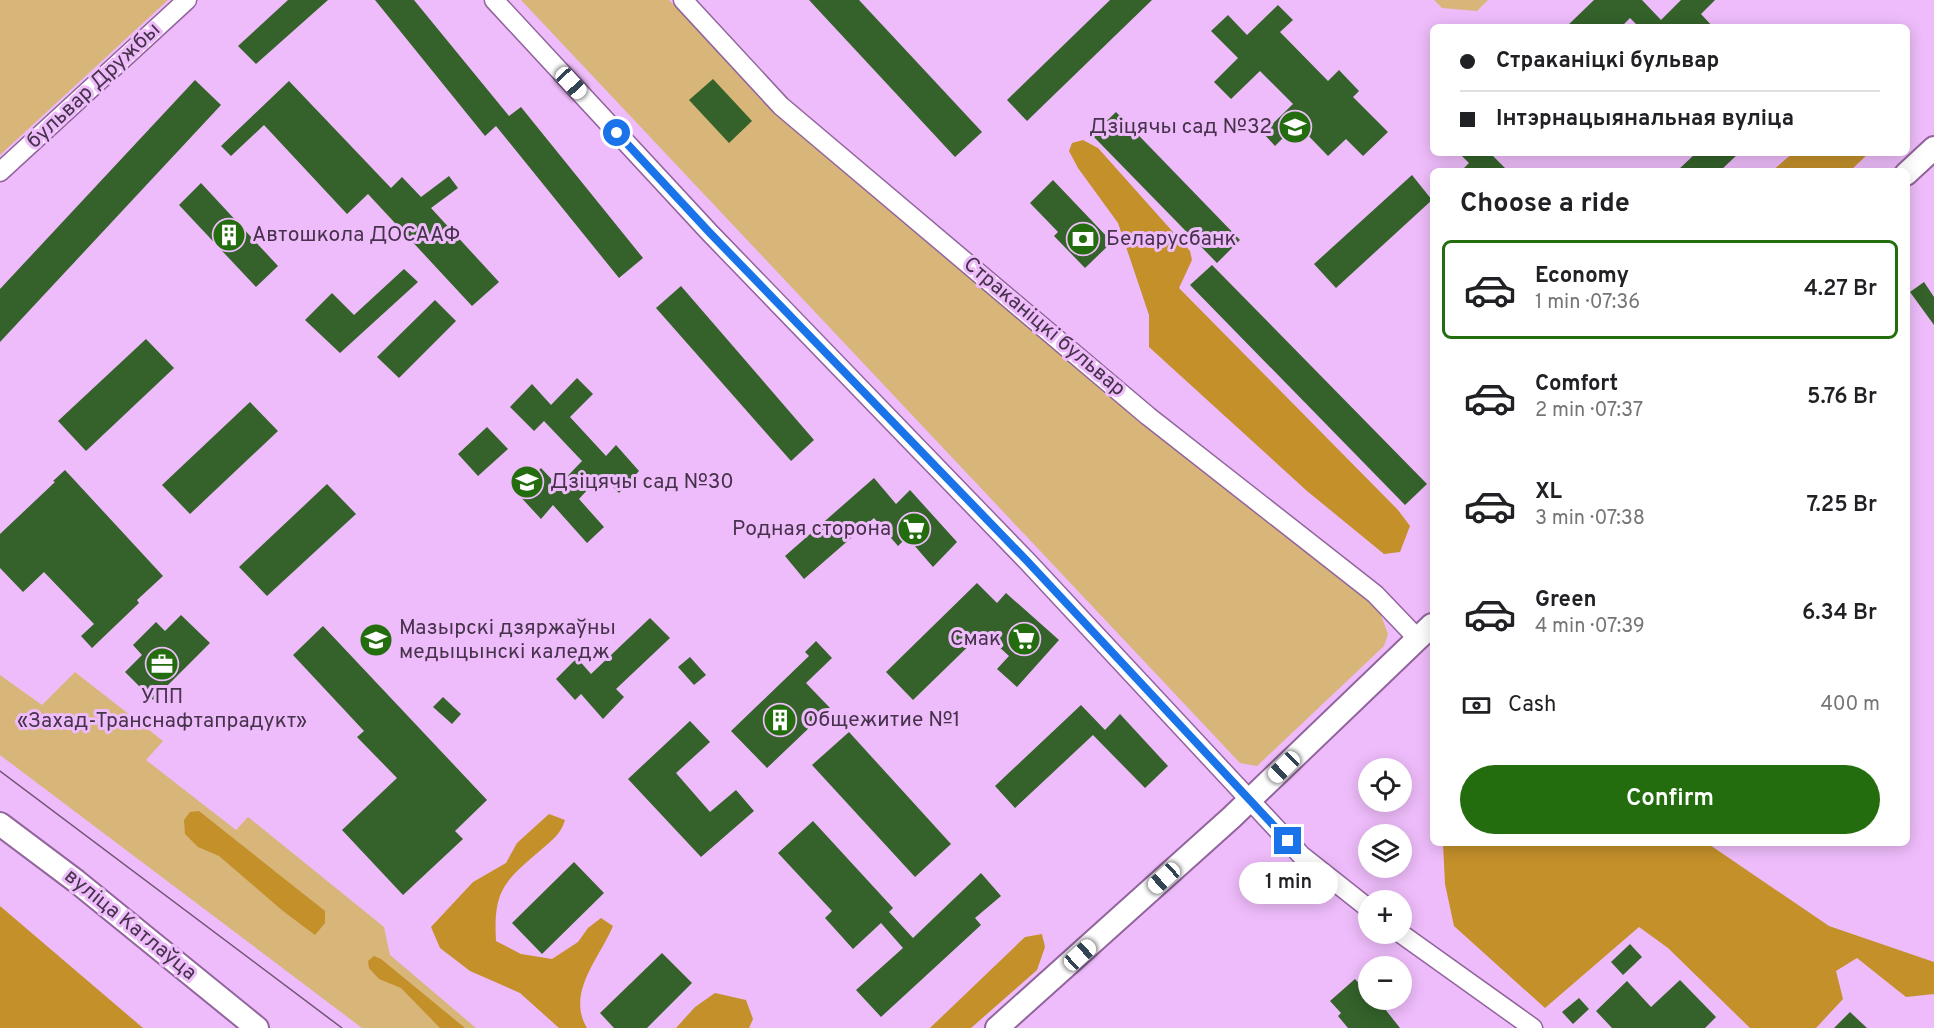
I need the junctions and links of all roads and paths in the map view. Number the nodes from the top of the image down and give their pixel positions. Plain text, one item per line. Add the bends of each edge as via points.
1 (187, 0) edge
2 (494, 0) edge
3 (683, 0) edge
4 (1934, 148) edge
5 (1910, 170) edge
6 (0, 172) edge
7 (1425, 632) edge
8 (1251, 800) junction
9 (0, 824) edge
10 (1358, 900) edge
11 (1412, 942) edge
12 (257, 1028) edge
13 (997, 1028) edge
14 (1533, 1028) edge

1 - 6 street, бульвар Дружбы
2 - 8 street via 710,233 890,417
3 - 7 street, Страканіцкі бульвар via 781,106 1148,416
4 - 5 main road
7 - 8 main road
8 - 10 street via 1300,855
8 - 13 main road
9 - 12 main road, вуліца Катлаўца
11 - 14 street

